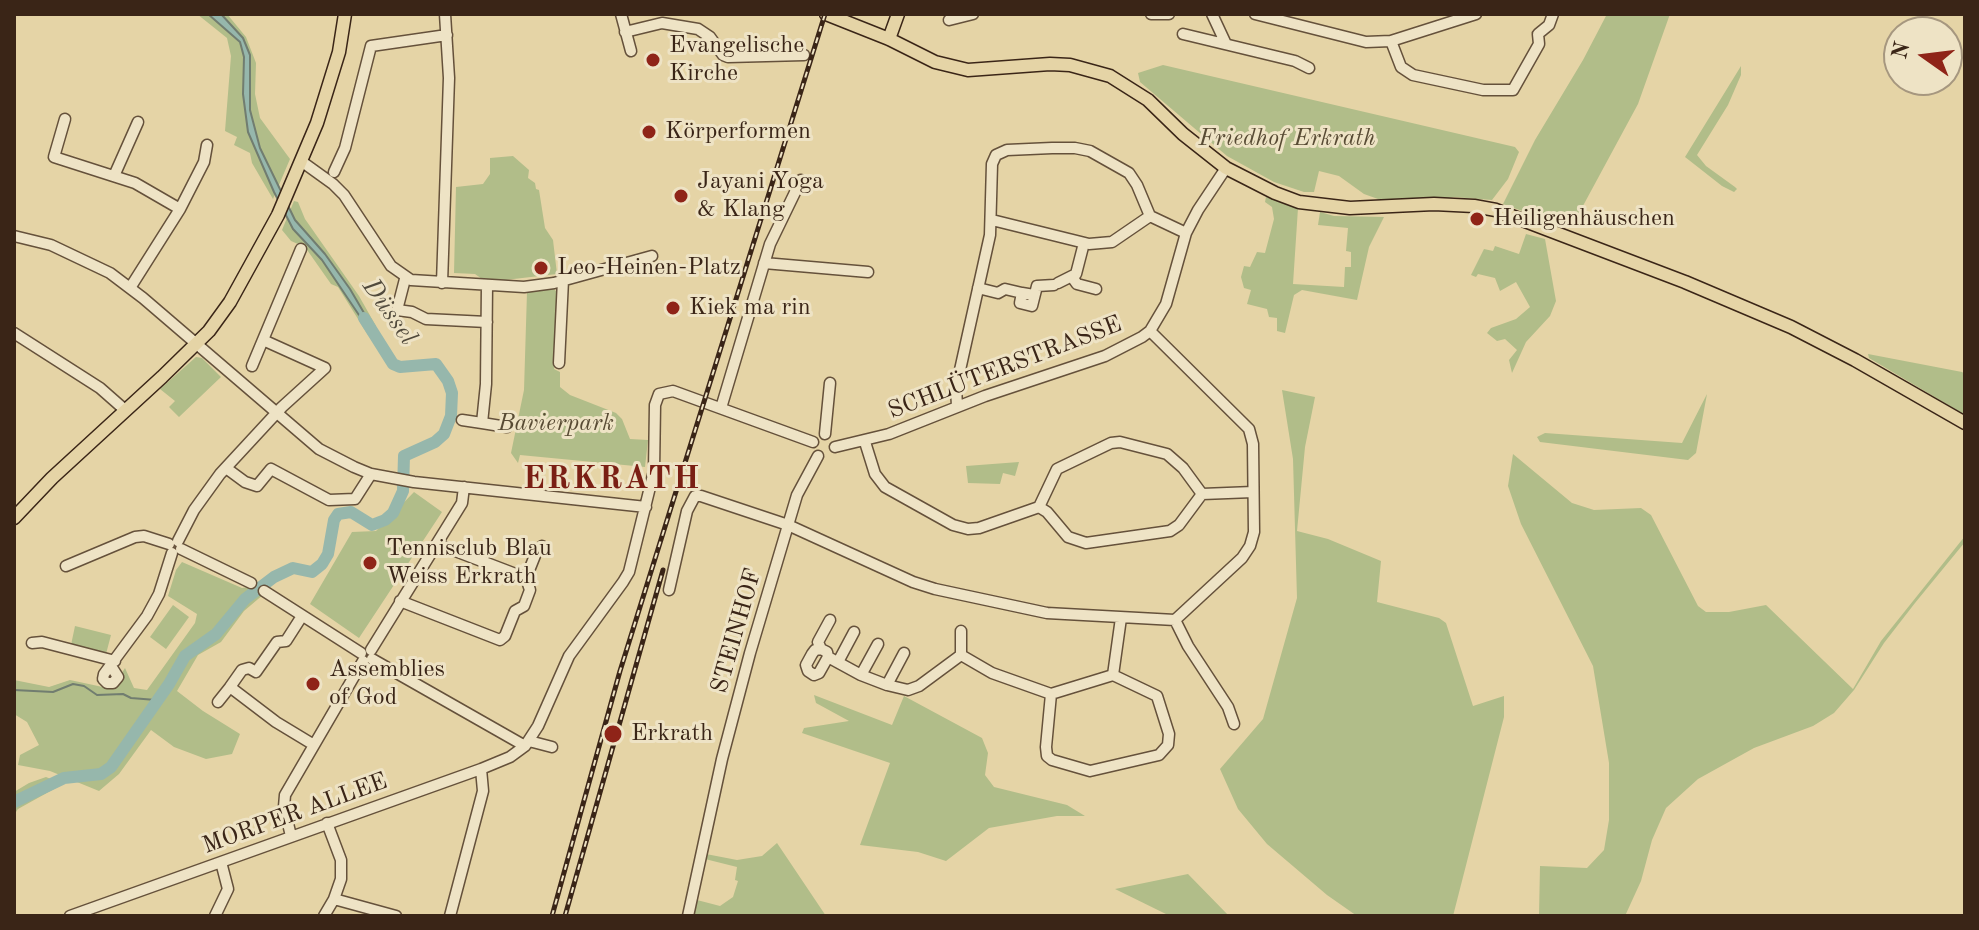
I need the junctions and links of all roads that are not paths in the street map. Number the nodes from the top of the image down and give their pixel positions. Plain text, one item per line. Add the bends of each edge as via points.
1 (345, 14) edge
2 (445, 14) edge
3 (621, 14) edge
4 (826, 14) edge
5 (898, 14) edge
6 (973, 14) edge
7 (1151, 14) edge
8 (1169, 14) edge
9 (1212, 14) edge
10 (1255, 14) edge
11 (1476, 14) edge
12 (1553, 14) edge
13 (949, 20) dead end
14 (625, 32) junction
15 (1183, 34) dead end
16 (447, 35) junction
17 (889, 39) junction
18 (1391, 41) junction
19 (1226, 44) junction
20 (631, 51) dead end
21 (804, 55) dead end
22 (1309, 68) dead end
23 (65, 119) dead end
24 (138, 122) dead end
25 (207, 145) dead end
26 (301, 161) junction
27 (1226, 168) junction
28 (334, 172) dead end
29 (114, 176) junction
30 (801, 180) dead end
31 (180, 209) junction
32 (1150, 216) junction
33 (992, 220) junction
34 (1186, 233) junction
35 (14, 236) edge
36 (1084, 243) junction
37 (301, 249) dead end
38 (652, 256) dead end
39 (764, 263) junction
40 (868, 272) dead end
41 (1072, 277) junction
42 (405, 279) junction
43 (563, 280) junction
44 (442, 283) junction
45 (487, 285) junction
46 (130, 288) junction
47 (978, 288) junction
48 (1096, 289) dead end
49 (487, 322) junction
50 (1150, 331) junction
51 (14, 333) edge
52 (263, 340) junction
53 (196, 343) junction
54 (559, 363) dead end
55 (252, 366) dead end
56 (830, 383) dead end
57 (957, 406) junction
58 (721, 408) junction
59 (125, 410) junction
60 (276, 414) junction
61 (462, 420) dead end
62 (482, 423) junction
63 (1965, 423) edge
64 (507, 427) dead end
65 (825, 434) junction
66 (813, 442) junction
67 (865, 442) junction
68 (835, 447) junction
69 (818, 456) junction
70 (226, 468) junction
71 (371, 474) junction
72 (464, 487) junction
73 (1253, 492) junction
74 (1202, 494) junction
75 (646, 507) junction
76 (1039, 507) junction
77 (14, 518) edge
78 (788, 525) junction
79 (437, 544) junction
80 (542, 546) dead end
81 (175, 547) junction
82 (66, 566) dead end
83 (526, 578) junction
84 (251, 583) dead end
85 (669, 590) dead end
86 (264, 591) dead end
87 (400, 601) junction
88 (302, 616) junction
89 (1121, 618) junction
90 (830, 620) dead end
91 (1175, 620) junction
92 (961, 631) dead end
93 (854, 632) dead end
94 (32, 643) dead end
95 (878, 644) dead end
96 (904, 653) dead end
97 (961, 655) junction
98 (367, 656) junction
99 (829, 656) junction
100 (861, 675) junction
101 (1113, 675) junction
102 (887, 685) junction
103 (230, 687) junction
104 (1051, 694) junction
105 (218, 702) dead end
106 (1234, 724) dead end
107 (527, 744) junction
108 (314, 745) junction
109 (552, 747) dead end
110 (481, 769) junction
111 (327, 823) junction
112 (291, 836) junction
113 (221, 862) junction
114 (334, 899) junction
115 (70, 916) edge
116 (215, 916) edge
117 (324, 916) edge
118 (396, 916) edge
119 (450, 916) edge
120 (688, 916) edge

1 - 26 main road via 330,85
2 - 16 street
3 - 14 street
4 - 17 main road
5 - 17 main road
6 - 13 street
7 - 8 street
9 - 19 street
10 - 18 street via 1355,41
11 - 18 street
12 - 18 street via 1513,90 1483,90 1413,75 1401,67
14 - 20 street
14 - 21 street via 662,23 698,29 728,57
15 - 19 street
16 - 28 street via 371,46
16 - 44 street
17 - 27 main road via 935,62 968,70 1060,65 1110,76 1148,100
19 - 22 street
23 - 29 street via 54,157
24 - 29 street
25 - 31 street
26 - 42 street via 344,195
26 - 53 main road via 230,302
27 - 34 street, SCHLÜTERSTRASSE
27 - 63 main road via 1275,193 1321,206 1434,204 1496,210 1791,327
29 - 31 street
30 - 39 street
31 - 46 street
32 - 33 street via 1129,173 1090,151 1066,147 996,155
32 - 34 street
32 - 36 street via 1112,242
33 - 36 street
33 - 47 street
34 - 50 street, SCHLÜTERSTRASSE via 1166,304
35 - 46 street via 78,256
36 - 41 street
37 - 52 street
38 - 43 street
39 - 40 street
39 - 58 street
41 - 47 street via 1037,286 1032,306 1020,303 1022,293
41 - 48 street via 1077,284
42 - 44 street
42 - 49 street via 397,310 426,319
43 - 45 street via 524,287
43 - 54 street
44 - 45 street
45 - 49 street
46 - 53 street
47 - 57 street via 956,388
49 - 62 street
50 - 57 street, SCHLÜTERSTRASSE via 1105,356
50 - 73 street via 1249,429
51 - 59 street
52 - 55 street
52 - 60 street via 326,371
53 - 59 main road
53 - 60 street
56 - 65 street
57 - 67 street, SCHLÜTERSTRASSE
58 - 66 street
58 - 75 street via 673,391 659,394
59 - 77 main road
60 - 70 street
60 - 71 street via 319,449
61 - 62 street
62 - 64 street
65 - 66 street
65 - 68 street
66 - 69 street
67 - 68 street, SCHLÜTERSTRASSE
67 - 76 street via 885,487 953,525 979,528
68 - 69 street via 829,456
69 - 78 street, STEINHOF
70 - 71 street via 257,486 271,469 329,500 355,499
70 - 81 street via 194,510
71 - 72 street
72 - 75 street
72 - 79 street via 462,503
73 - 74 street
73 - 91 street via 1250,546
74 - 76 street via 1170,531 1086,543 1068,537
74 - 76 street via 1167,454 1120,442 1057,469
75 - 107 street via 629,572 569,656
78 - 85 street via 695,496
78 - 89 street via 935,589 1047,613
78 - 120 street, STEINHOF via 725,750
79 - 83 street
79 - 87 street
80 - 83 street
81 - 82 street via 135,537
81 - 84 street
81 - 94 street via 153,605 113,663
83 - 87 street via 530,590 524,606 515,611 500,640
86 - 88 street
87 - 98 street
88 - 98 street
88 - 103 street via 256,672 242,670
89 - 91 street
89 - 101 street
90 - 99 street via 818,642
91 - 106 street
92 - 97 street
93 - 99 street
95 - 100 street
96 - 102 street
97 - 102 street via 913,689
97 - 104 street via 996,675
98 - 107 street
98 - 108 street
99 - 100 street
100 - 102 street
101 - 104 street
101 - 104 street via 1157,696 1169,734 1159,755 1090,771 1052,760 1046,747
103 - 105 street
103 - 108 street
107 - 109 street
107 - 110 street, MORPER ALLEE
108 - 112 street via 285,795
110 - 111 street, MORPER ALLEE
110 - 119 street via 483,791
111 - 112 street, MORPER ALLEE
111 - 114 street via 341,860
112 - 113 street, MORPER ALLEE
113 - 115 street, MORPER ALLEE
113 - 116 street via 228,889
114 - 117 street
114 - 118 street

